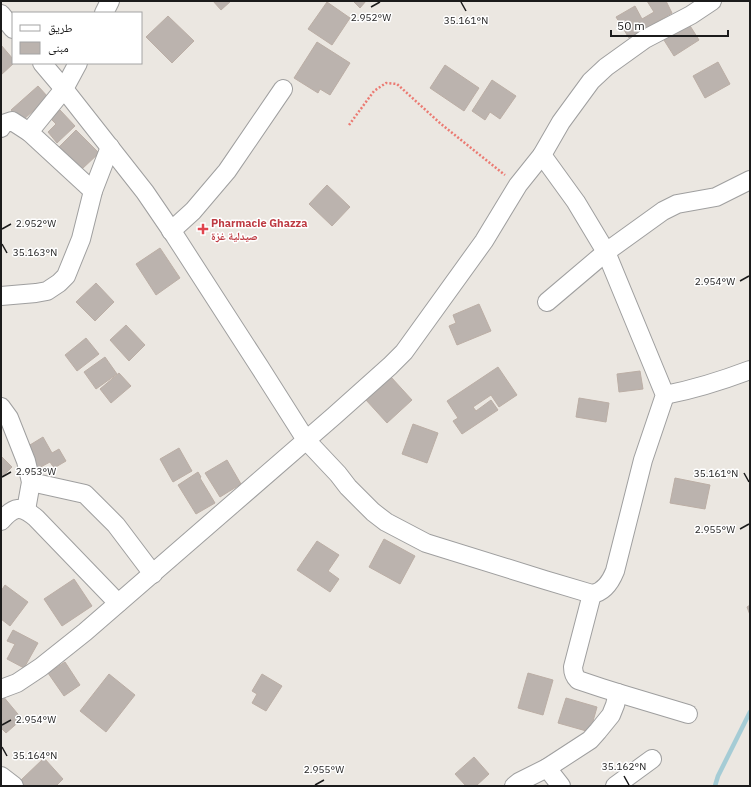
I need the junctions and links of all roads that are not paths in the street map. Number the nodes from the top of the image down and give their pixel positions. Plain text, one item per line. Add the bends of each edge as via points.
1 (110, 1) edge
2 (712, 1) edge
3 (104, 12) edge
4 (1, 14) edge
5 (12, 27) edge
6 (43, 64) edge
7 (77, 64) edge
8 (64, 89) junction
9 (283, 89) dead end
10 (1, 128) edge
11 (29, 132) junction
12 (110, 147) junction
13 (542, 155) junction
14 (750, 180) edge
15 (93, 191) junction
16 (171, 231) junction
17 (606, 252) junction
18 (1, 296) edge
19 (547, 302) dead end
20 (750, 370) edge
21 (665, 395) junction
22 (4, 417) edge
23 (306, 440) junction
24 (31, 482) junction
25 (26, 510) junction
26 (1, 521) edge
27 (153, 574) junction
28 (592, 594) junction
29 (118, 603) junction
30 (1, 689) edge
31 (618, 692) junction
32 (688, 714) dead end
33 (652, 759) dead end
34 (547, 768) junction
35 (1, 776) edge
36 (14, 786) edge
37 (514, 786) edge
38 (561, 786) edge
39 (615, 786) edge

1 - 3 street
2 - 13 street via 645,39 606,67 591,82 561,122
4 - 5 street
6 - 8 street
7 - 8 street
8 - 11 street
8 - 12 street
9 - 16 street via 227,171 193,211
10 - 11 street via 3,124 12,121
11 - 15 street
12 - 15 street
12 - 16 street
13 - 17 street via 576,202
13 - 23 street via 518,185 484,241 404,352
14 - 17 street via 716,197 677,204 663,211
15 - 18 street via 81,239 66,276 47,291
16 - 23 street
17 - 19 street
17 - 21 street
20 - 21 street via 701,388
21 - 28 street via 643,460 615,570 610,583
22 - 24 street via 26,460
23 - 27 street
23 - 28 street via 373,512 401,531 426,543
24 - 25 street
24 - 27 street via 85,494 116,525
25 - 26 street via 17,509
25 - 29 street
27 - 29 street
28 - 31 street via 573,672 578,680
29 - 30 street via 41,667 17,683
31 - 32 street
31 - 34 street via 611,715 590,740
33 - 39 street
34 - 37 street
34 - 38 street
35 - 36 street

